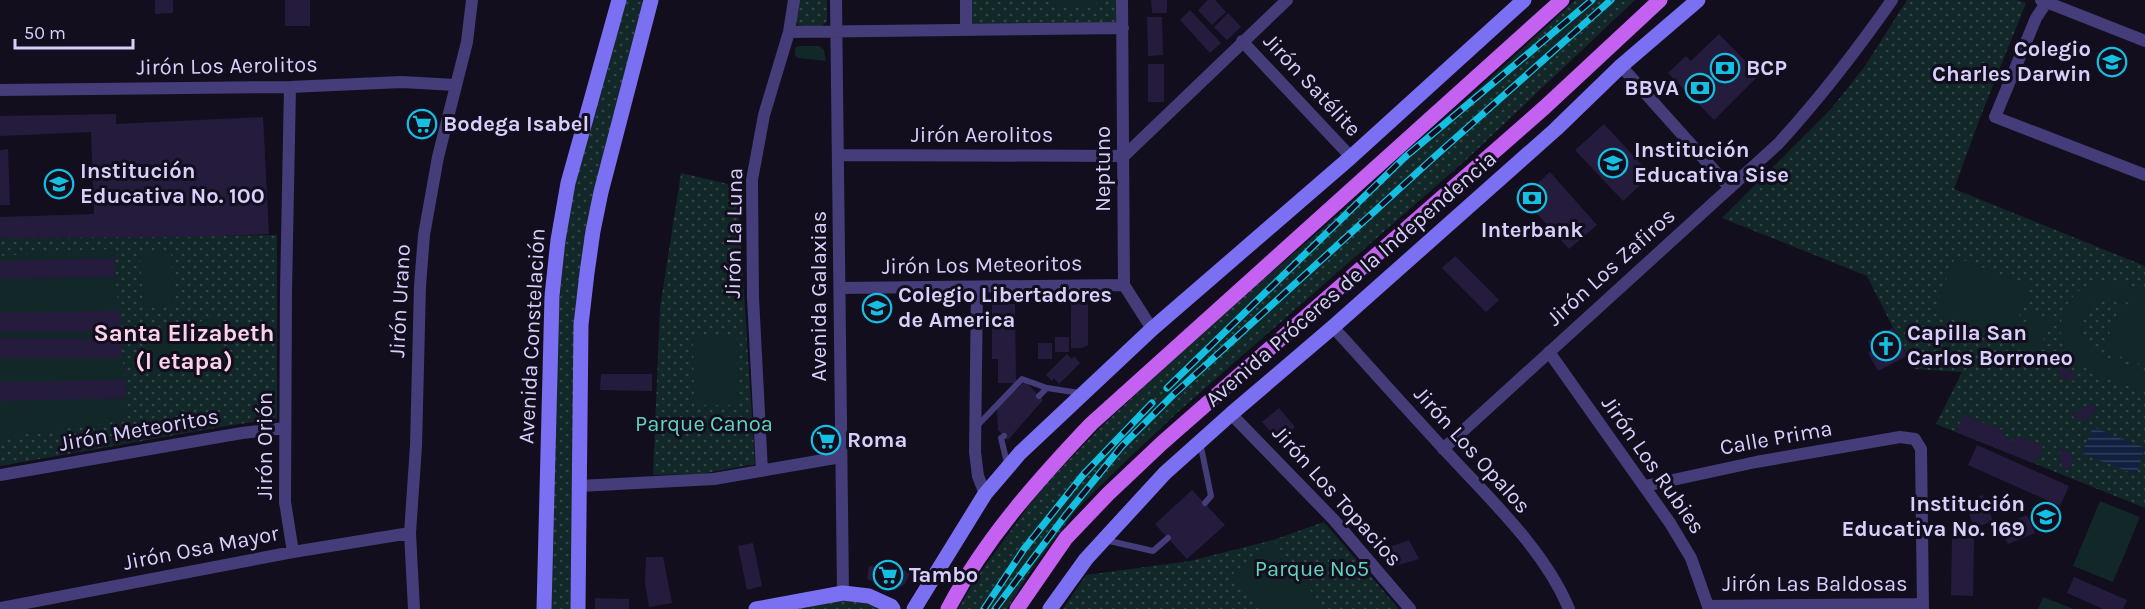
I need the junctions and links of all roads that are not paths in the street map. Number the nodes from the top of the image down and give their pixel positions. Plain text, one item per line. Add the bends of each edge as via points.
1 (472, 0) edge
2 (619, 0) edge
3 (651, 0) edge
4 (794, 0) edge
5 (836, 0) edge
6 (966, 0) edge
7 (1122, 0) edge
8 (1287, 0) edge
9 (1524, 0) edge
10 (1562, 0) edge
11 (1660, 0) edge
12 (1698, 0) edge
13 (1892, 0) edge
14 (2044, 1) edge
15 (1123, 28) junction
16 (966, 30) junction
17 (789, 32) junction
18 (837, 32) junction
19 (1242, 41) junction
20 (2145, 41) edge
21 (1621, 66) junction
22 (455, 86) junction
23 (290, 87) junction
24 (0, 90) edge
25 (840, 155) junction
26 (1124, 156) junction
27 (1351, 157) junction
28 (2145, 175) edge
29 (1730, 188) junction
30 (1124, 285) junction
31 (977, 286) junction
32 (840, 288) junction
33 (1333, 327) junction
34 (1152, 329) junction
35 (1549, 352) junction
36 (1047, 388) junction
37 (1083, 393) junction
38 (1039, 396) dead end
39 (1231, 414) junction
40 (285, 428) junction
41 (976, 428) junction
42 (1004, 436) dead end
43 (1200, 441) junction
44 (1443, 449) junction
45 (841, 457) junction
46 (1008, 467) junction
47 (762, 471) junction
48 (0, 475) edge
49 (579, 486) junction
50 (1645, 486) junction
51 (985, 495) junction
52 (1205, 503) dead end
53 (410, 533) junction
54 (1168, 538) dead end
55 (1104, 540) junction
56 (293, 552) junction
57 (843, 592) junction
58 (38, 605) edge
59 (1708, 607) edge
60 (1923, 607) edge
61 (0, 608) edge
62 (414, 609) edge
63 (544, 609) edge
64 (578, 609) edge
65 (756, 609) edge
66 (893, 609) edge
67 (914, 609) edge
68 (948, 609) edge
69 (1017, 609) edge
70 (1050, 609) edge
71 (1410, 609) edge
72 (1569, 609) edge

1 - 22 street, Jirón Urano via 467,42
2 - 63 main road, Avenida Constelación via 568,183 558,240 552,296
3 - 49 main road via 593,231 581,326
4 - 17 street, Jirón La Luna
5 - 18 street, Avenida Galaxias
6 - 16 street
7 - 15 street, Neptuno
8 - 19 street
9 - 27 main road
10 - 68 main road via 1091,424 1034,484 993,536
11 - 69 main road, Avenida Próceres de la Independencia via 1545,107 1108,494 1066,538
12 - 21 main road, Avenida Próceres de la Independencia
13 - 29 street, Jirón Los Zafiros via 1816,102
14 - 20 street
14 - 28 street via 1995,117
15 - 16 street
15 - 26 street, Neptuno
16 - 18 street
17 - 18 street
17 - 47 street, Jirón La Luna via 764,116 752,180 753,297
18 - 25 street, Avenida Galaxias
19 - 26 street
19 - 27 street, Jirón Satélite
21 - 29 street
21 - 33 main road, Avenida Próceres de la Independencia
22 - 23 street, Jirón Los Aerolitos via 402,82
22 - 53 street, Jirón Urano via 424,234
23 - 24 street, Jirón Los Aerolitos
23 - 40 street, Jirón Orión
25 - 26 street, Jirón Aerolitos
25 - 32 street, Avenida Galaxias
26 - 30 street, Neptuno
27 - 34 main road
29 - 35 street, Jirón Los Zafiros
30 - 31 street, Jirón Los Meteoritos
30 - 34 street
31 - 32 street, Jirón Los Meteoritos
31 - 41 street
32 - 45 street, Avenida Galaxias
33 - 39 main road, Avenida Próceres de la Independencia
33 - 44 street, Jirón Los Opalos
34 - 37 main road
35 - 44 street, Jirón Los Zafiros
35 - 50 street, Jirón Los Rubies
36 - 37 lane
36 - 38 lane
36 - 41 lane via 1022,379
37 - 46 main road
39 - 43 main road, Avenida Próceres de la Independencia
39 - 71 street, Jirón Los Topacios via 1334,520
40 - 48 street, Jirón Meteoritos
40 - 56 street, Jirón Orión via 285,502
41 - 51 street via 978,476
42 - 46 lane via 1001,438
43 - 52 lane via 1211,496
43 - 55 main road, Avenida Próceres de la Independencia
44 - 72 street, Jirón Los Opalos via 1540,559
45 - 47 street
45 - 57 street, Avenida Galaxias
46 - 51 main road
47 - 49 street via 714,479
49 - 64 main road
50 - 59 street, Jirón Los Rubies via 1691,558
50 - 60 street, Calle Prima via 1756,462 1900,437 1915,439 1922,449
51 - 67 main road
53 - 56 street, Jirón Osa Mayor
53 - 62 street, Jirón Urano
54 - 55 lane via 1153,551
55 - 70 main road, Avenida Próceres de la Independencia
56 - 58 street, Jirón Osa Mayor
57 - 65 main road
57 - 66 main road via 869,596
58 - 61 street, Jirón Osa Mayor
59 - 60 street, Jirón Las Baldosas

